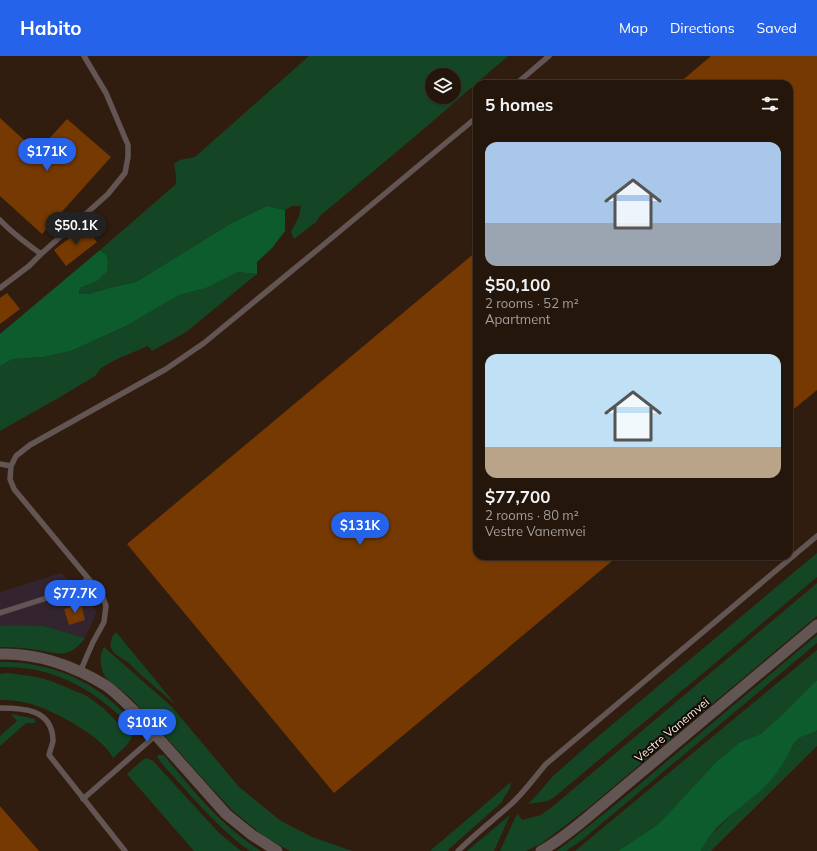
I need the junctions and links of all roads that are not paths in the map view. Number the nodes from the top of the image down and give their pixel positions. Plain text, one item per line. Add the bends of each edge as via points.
1 (84, 56) edge
2 (549, 56) edge
3 (521, 80) edge
4 (473, 119) edge
5 (0, 220) edge
6 (41, 254) junction
7 (0, 288) edge
8 (0, 464) edge
9 (11, 466) junction
10 (817, 536) edge
11 (793, 556) edge
12 (788, 560) edge
13 (88, 579) junction
14 (0, 613) edge
15 (817, 625) edge
16 (0, 654) edge
17 (80, 672) junction
18 (0, 708) edge
19 (156, 735) junction
20 (83, 799) junction
21 (125, 851) edge
22 (277, 851) edge
23 (458, 851) edge
24 (541, 851) edge

1 - 6 lane via 106,92 128,145 125,173 108,194
2 - 3 lane
4 - 9 lane via 204,342 166,369 30,444 16,456
5 - 6 lane
6 - 7 lane
8 - 9 lane
9 - 13 lane via 10,479 14,489
10 - 11 lane
12 - 23 lane via 546,764 510,806
13 - 14 lane via 75,589
13 - 17 lane via 102,595 106,606 104,622
15 - 24 street, Vestre Vanemvei via 595,811
16 - 17 street via 46,659
17 - 19 street via 121,698
18 - 20 lane via 18,708 36,712 43,717 50,726 53,740 49,755
19 - 20 lane
19 - 22 street via 226,814
20 - 21 lane

